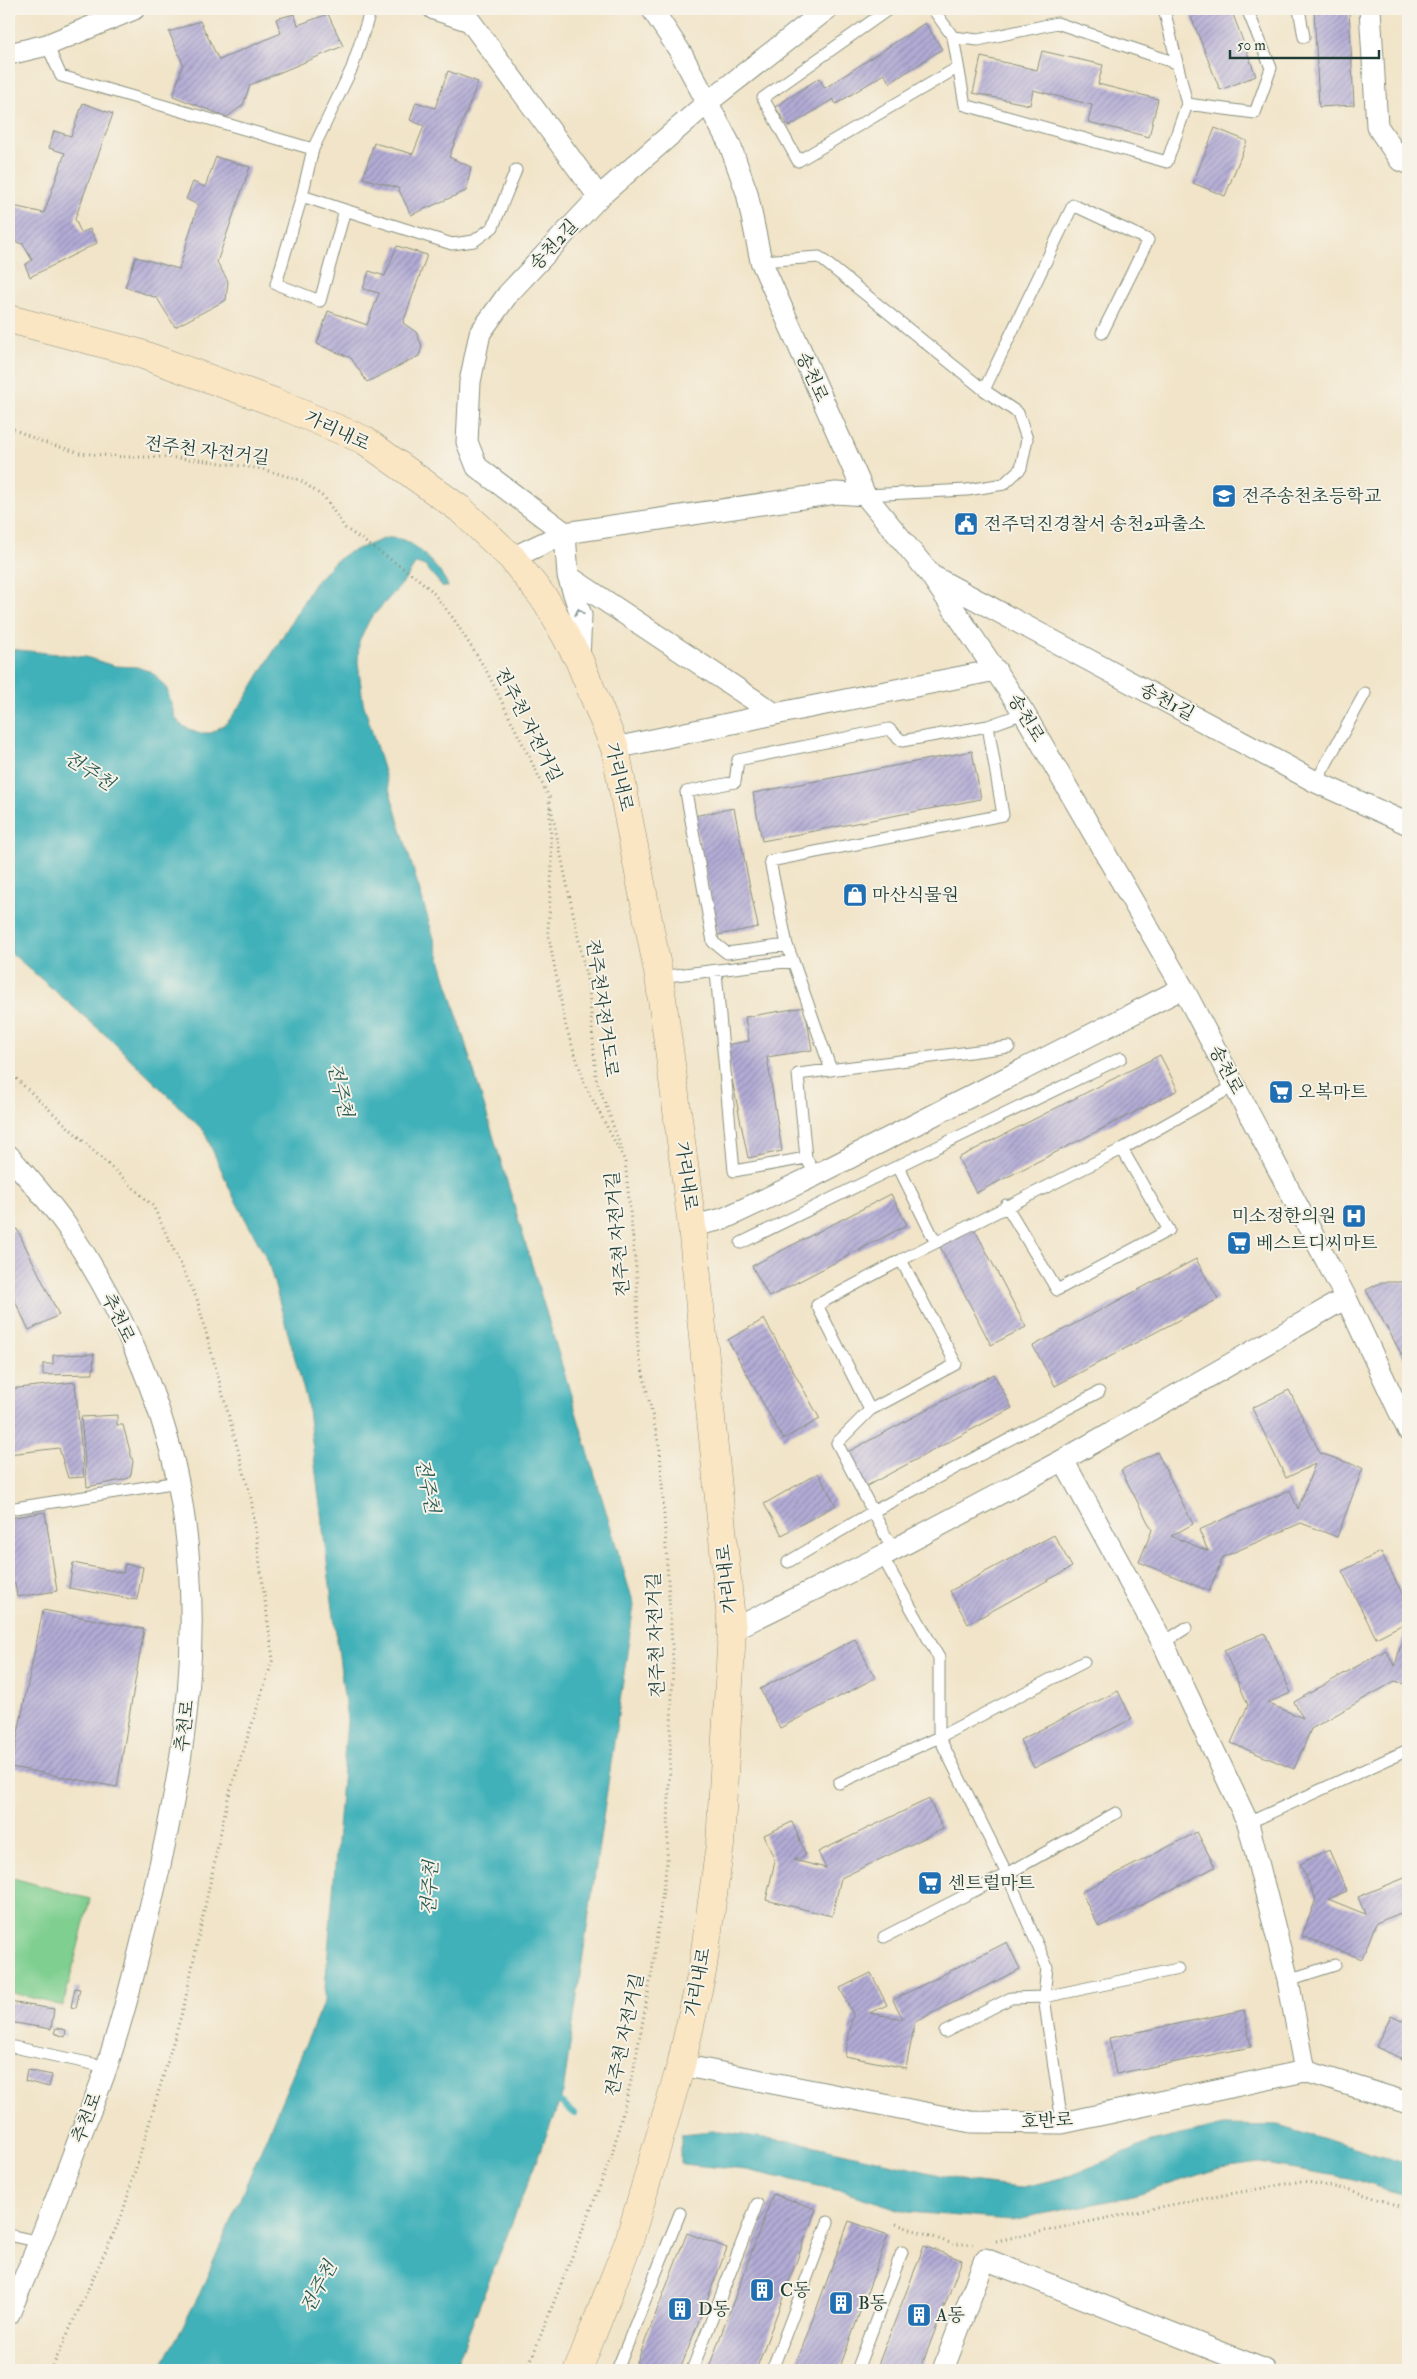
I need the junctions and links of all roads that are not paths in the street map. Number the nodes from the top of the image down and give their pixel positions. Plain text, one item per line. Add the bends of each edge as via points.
1 (134, 9) edge
2 (371, 9) edge
3 (434, 9) edge
4 (652, 9) edge
5 (827, 9) edge
6 (889, 9) edge
7 (933, 9) edge
8 (1164, 9) edge
9 (1247, 9) edge
10 (1299, 9) edge
11 (1370, 9) edge
12 (1304, 36) dead end
13 (953, 37) junction
14 (47, 45) junction
15 (9, 54) edge
16 (1176, 63) junction
17 (957, 68) junction
18 (708, 102) junction
19 (1187, 104) junction
20 (313, 148) junction
21 (1408, 163) edge
22 (516, 170) dead end
23 (302, 196) junction
24 (599, 197) junction
25 (345, 210) junction
26 (761, 261) junction
27 (9, 319) edge
28 (1102, 333) dead end
29 (984, 390) junction
30 (865, 495) junction
31 (566, 533) junction
32 (512, 558) junction
33 (930, 574) junction
34 (568, 576) junction
35 (579, 660) junction
36 (996, 670) junction
37 (1365, 692) dead end
38 (1024, 713) junction
39 (775, 714) junction
40 (988, 726) junction
41 (615, 748) junction
42 (1316, 782) junction
43 (1408, 824) edge
44 (787, 945) junction
45 (793, 961) junction
46 (716, 972) junction
47 (659, 977) junction
48 (1183, 988) junction
49 (1009, 1047) dead end
50 (1121, 1058) dead end
51 (831, 1070) junction
52 (1234, 1086) junction
53 (1122, 1149) junction
54 (9, 1156) edge
55 (811, 1166) junction
56 (898, 1166) junction
57 (1006, 1205) junction
58 (692, 1226) junction
59 (935, 1241) junction
60 (741, 1243) dead end
61 (901, 1260) junction
62 (1346, 1298) junction
63 (1099, 1392) dead end
64 (870, 1410) junction
65 (1408, 1430) edge
66 (1063, 1460) junction
67 (178, 1482) junction
68 (9, 1509) edge
69 (874, 1512) junction
70 (888, 1553) junction
71 (788, 1562) dead end
72 (1186, 1628) dead end
73 (732, 1630) junction
74 (1163, 1643) junction
75 (1084, 1662) dead end
76 (940, 1737) junction
77 (1408, 1750) edge
78 (839, 1783) dead end
79 (1116, 1813) dead end
80 (1248, 1823) junction
81 (1007, 1874) junction
82 (884, 1937) dead end
83 (1335, 1965) dead end
84 (1178, 1969) dead end
85 (1288, 1980) junction
86 (1044, 1997) junction
87 (945, 2032) dead end
88 (9, 2046) edge
89 (681, 2065) junction
90 (106, 2066) junction
91 (1305, 2071) junction
92 (1408, 2103) edge
93 (1062, 2123) junction
94 (757, 2204) dead end
95 (680, 2214) dead end
96 (828, 2222) dead end
97 (9, 2235) edge
98 (40, 2242) junction
99 (902, 2252) dead end
100 (9, 2314) edge
101 (948, 2369) edge
102 (578, 2370) edge
103 (617, 2370) edge
104 (692, 2370) edge
105 (772, 2370) edge
106 (857, 2370) edge
107 (1265, 2370) edge

1 - 14 street
2 - 20 lane via 352,68
3 - 24 street via 470,21
4 - 18 street, 송천로
5 - 18 street, 송천2길
6 - 17 lane via 763,98 798,161
7 - 13 lane
8 - 16 lane
9 - 19 lane via 1271,68 1255,113
10 - 12 lane
11 - 21 street via 1377,126 1400,160
13 - 16 lane via 978,40 1057,23
13 - 17 lane
14 - 15 street
14 - 20 lane via 60,76
16 - 19 lane
17 - 19 lane via 965,105 1167,162
18 - 24 street, 송천2길
18 - 26 street, 송천로 via 730,144 747,193
20 - 23 lane
22 - 25 lane via 494,227 474,241 452,244
23 - 25 lane
23 - 25 lane via 276,284 320,301
24 - 31 street, 송천2길 via 508,294 480,333 470,382 467,442 477,468
26 - 29 lane via 818,257
26 - 30 street, 송천로
27 - 32 street, 가리내로 via 135,352 274,402 364,440 460,509
28 - 29 lane via 1148,240 1073,205
29 - 30 lane via 1018,413 1027,439 1021,468 1004,484 967,490
30 - 31 street via 836,493
30 - 33 street, 송천로
31 - 32 street
31 - 34 street
32 - 35 street, 가리내로 via 546,602
33 - 36 street, 송천로
33 - 42 street, 송천1길
35 -> 34 street via 581,615
34 - 39 street
35 - 41 street, 가리내로
36 - 38 street, 송천로
36 - 39 street
37 - 42 lane
38 - 40 lane
38 - 48 street, 송천로
39 - 41 street
40 - 44 lane via 1003,816 770,861
40 - 44 lane via 902,741 889,729 738,760 735,782 686,792 713,942 727,953
41 - 47 street, 가리내로
42 - 43 street, 송천1길
44 - 45 lane
45 - 46 lane
45 - 51 lane
46 - 47 lane
46 - 55 lane via 734,1171
47 - 58 street, 가리내로
48 - 52 street, 송천로
48 - 55 street
49 - 51 lane
50 - 56 lane
51 - 55 lane via 798,1074
52 - 53 lane
52 - 62 street, 송천로
53 - 57 lane
53 - 57 lane via 1169,1230 1057,1290
54 - 67 street, 추천로 via 68,1228 120,1320 148,1384
55 - 58 street via 723,1219
56 - 59 lane
56 - 60 lane
57 - 59 lane
58 - 73 street, 가리내로
59 - 61 lane
61 - 64 lane via 817,1304
61 - 64 lane via 956,1364
62 - 65 street, 송천로
62 - 66 street
63 - 69 lane
64 - 69 lane via 837,1443
66 - 70 street
66 - 74 street
67 - 68 lane
67 - 90 street, 추천로 via 190,1574 191,1677 180,1766 162,1858 141,1948
69 - 70 lane
69 - 71 lane
70 - 73 street
70 - 76 lane via 939,1658
72 - 74 lane
73 - 89 street, 가리내로 via 720,1845 702,1972
74 - 80 street
75 - 76 lane
76 - 78 lane
76 - 81 lane
77 - 80 lane
79 - 81 lane
80 - 85 street
81 - 82 lane
81 - 86 lane via 1047,1967
83 - 85 lane
84 - 86 lane
85 - 91 street
86 - 87 lane via 1011,1998
86 - 93 lane
88 - 90 lane
89 - 93 street, 호반로 via 971,2122
89 - 102 street, 가리내로 via 629,2242
90 - 98 street, 추천로
91 - 92 street, 호반로
91 - 93 street, 호반로
94 - 104 lane
95 - 103 lane
96 - 105 lane
97 - 98 lane
98 - 100 street, 추천로
99 - 106 lane
101 - 107 street via 985,2259

